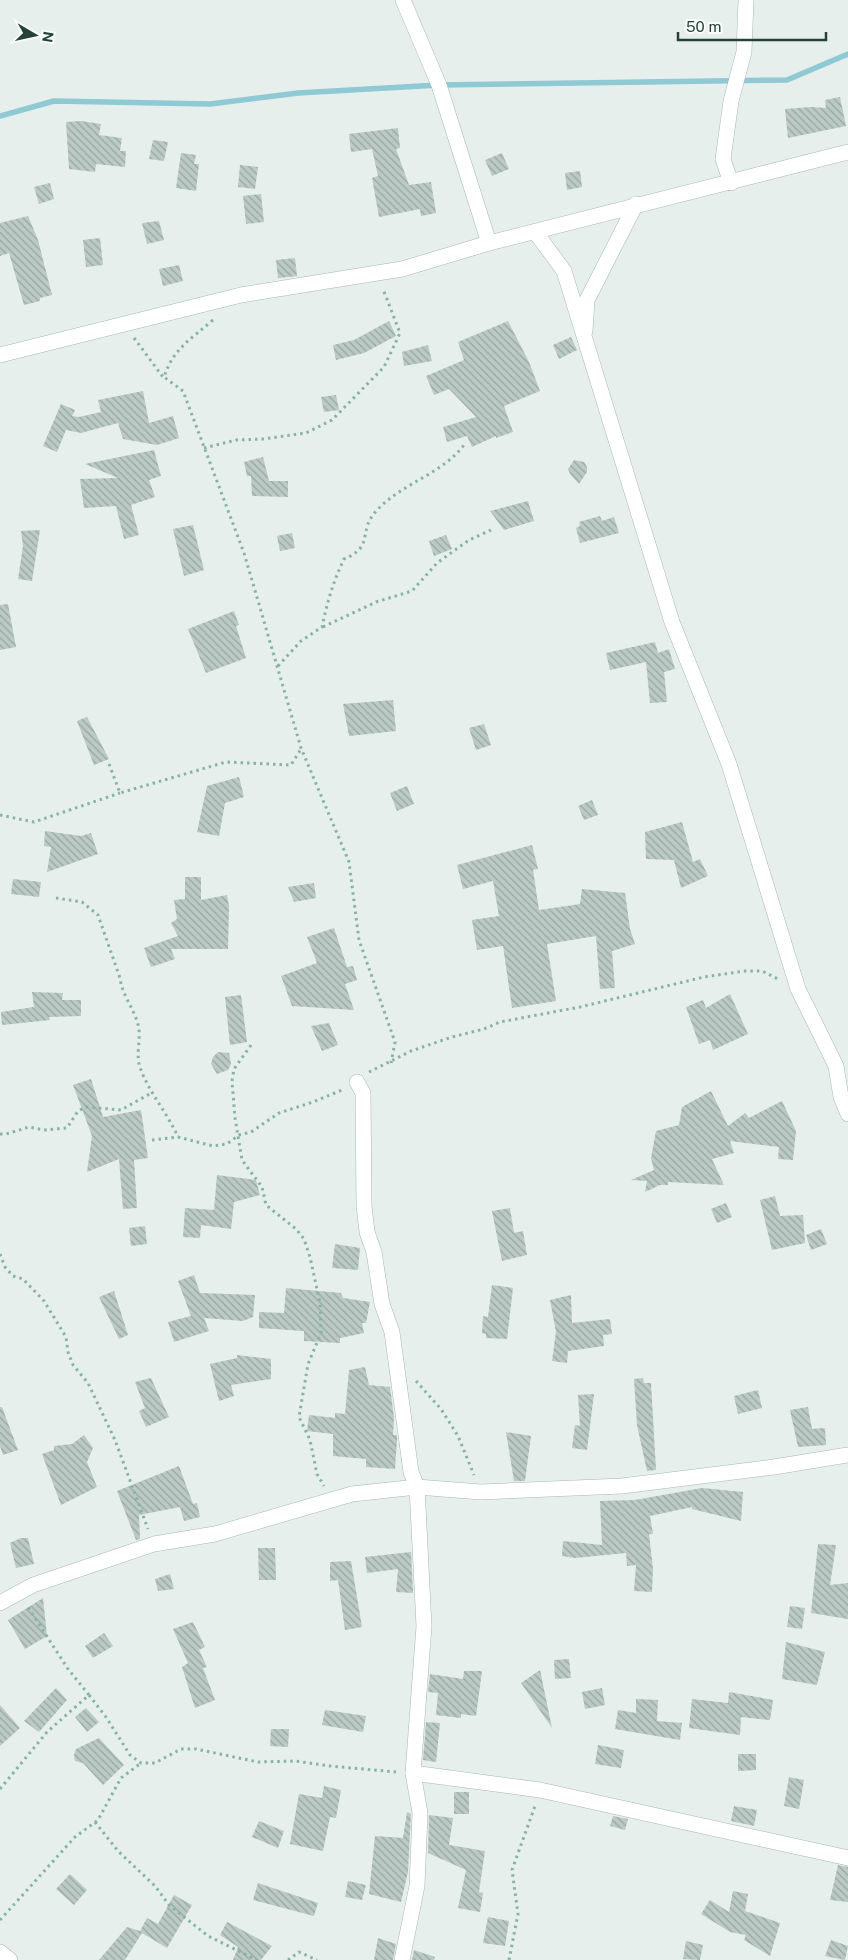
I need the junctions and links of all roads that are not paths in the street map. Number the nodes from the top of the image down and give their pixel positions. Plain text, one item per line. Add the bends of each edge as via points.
1 (403, 0) edge
2 (746, 0) edge
3 (848, 152) edge
4 (731, 183) junction
5 (636, 204) junction
6 (536, 233) junction
7 (489, 243) junction
8 (584, 336) junction
9 (0, 355) edge
10 (357, 1082) road end
11 (848, 1114) edge
12 (848, 1456) edge
13 (417, 1487) junction
14 (0, 1603) edge
15 (413, 1773) junction
16 (848, 1858) edge
17 (0, 1952) edge
18 (10, 1960) edge
19 (402, 1960) edge

1 - 7 street via 439,85
2 - 4 street via 744,52 731,101 723,158
3 - 4 street
4 - 5 street
5 - 6 street
5 - 8 street via 587,300
6 - 7 street
6 - 8 street via 564,271
7 - 9 street via 402,269 242,296
8 - 11 street via 672,622 729,764 798,989 836,1066 841,1097
10 - 13 street via 363,1093 362,1169 367,1232 374,1252 382,1304 392,1332 411,1472
12 - 13 street via 622,1486 481,1492
13 - 14 street via 352,1494 215,1534 154,1544 57,1576
13 - 15 street via 424,1626
15 - 16 street via 540,1790
15 - 19 street via 420,1813 417,1886
17 - 18 street

